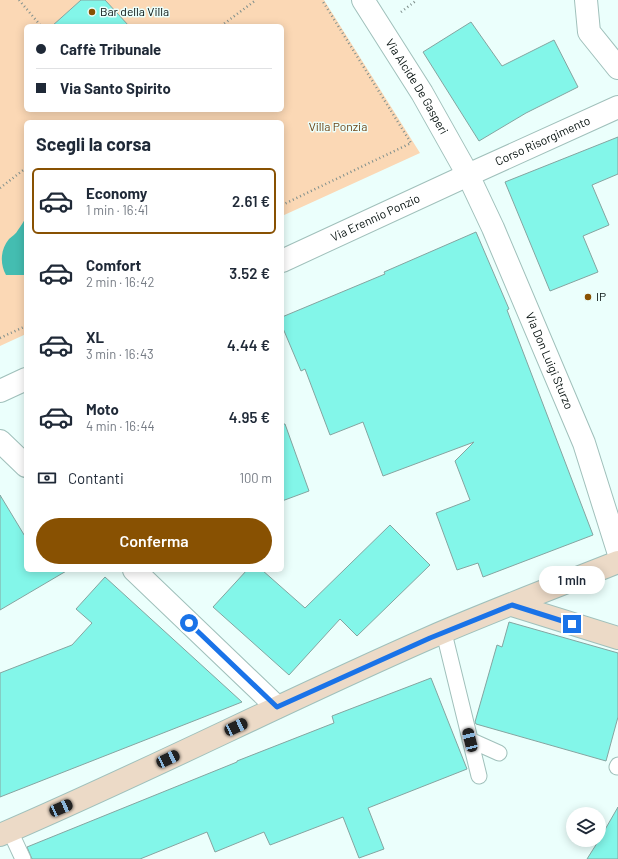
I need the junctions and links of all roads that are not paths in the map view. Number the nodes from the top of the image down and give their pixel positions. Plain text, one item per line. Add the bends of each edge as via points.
1 (363, 0) edge
2 (586, 0) edge
3 (618, 68) edge
4 (618, 107) edge
5 (468, 175) junction
6 (284, 260) edge
7 (24, 380) edge
8 (0, 391) edge
9 (0, 441) edge
10 (24, 464) edge
11 (618, 551) edge
12 (618, 562) edge
13 (136, 572) edge
14 (512, 605) junction
15 (444, 633) junction
16 (618, 638) edge
17 (277, 707) junction
18 (470, 740) junction
19 (498, 754) dead end
20 (479, 776) dead end
21 (5, 833) edge
22 (23, 859) edge

1 - 5 street, Via Alcide De Gasperi via 422,93
2 - 3 street via 588,32
4 - 5 street, Corso Risorgimento
5 - 6 street, Via Erennio Ponzio
5 - 11 street, Via Don Luigi Sturzo via 584,443
7 - 8 street
9 - 10 street
12 - 14 street
13 - 17 street
14 - 15 street
14 - 16 street
15 - 17 street
15 - 18 lane
17 - 21 street
18 - 19 lane
18 - 20 lane
21 - 22 lane

